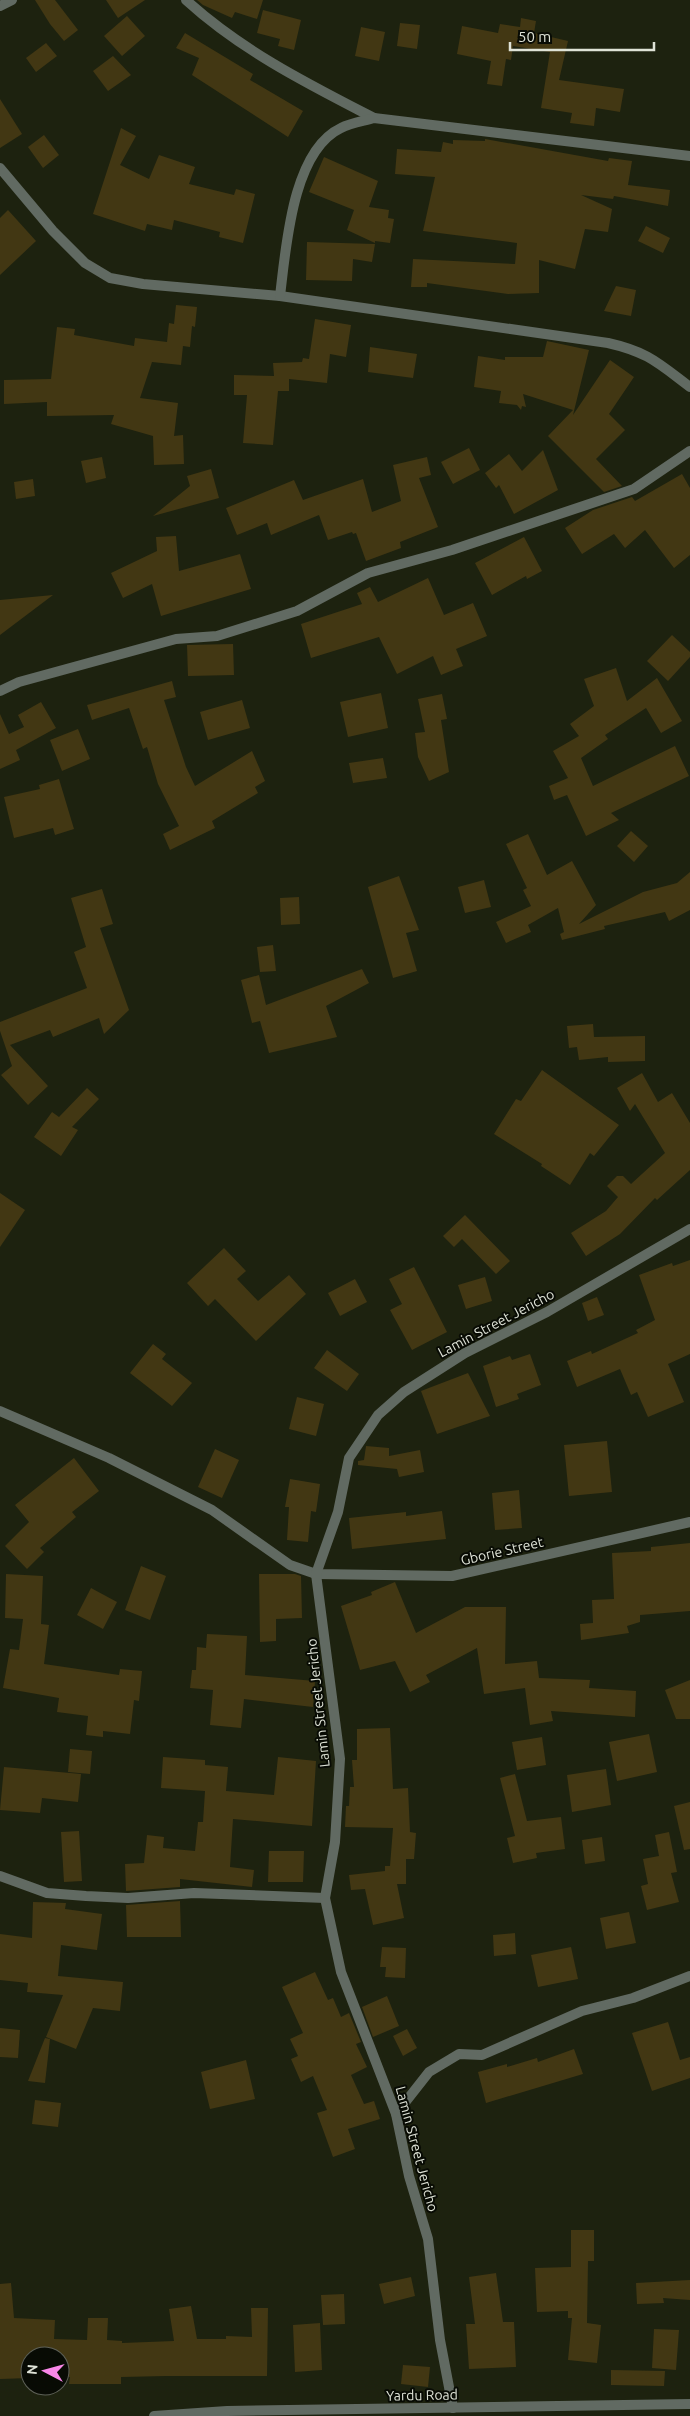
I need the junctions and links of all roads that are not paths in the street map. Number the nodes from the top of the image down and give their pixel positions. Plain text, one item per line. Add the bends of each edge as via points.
1 (12, 0) edge
2 (186, 0) edge
3 (0, 6) edge
4 (374, 118) junction
5 (690, 156) edge
6 (0, 168) edge
7 (280, 296) junction
8 (690, 387) edge
9 (690, 451) edge
10 (0, 691) edge
11 (690, 1229) edge
12 (0, 1411) edge
13 (690, 1522) edge
14 (316, 1574) junction
15 (0, 1876) edge
16 (325, 1898) junction
17 (690, 1976) edge
18 (396, 2114) junction
19 (690, 2404) edge
20 (452, 2408) junction
21 (154, 2416) edge

1 - 3 street
2 - 4 street via 277,68
4 - 5 street
4 - 7 street via 340,128 317,147 306,165 288,233
6 - 7 street via 72,250 85,263 110,278
7 - 8 street via 608,342 654,358
9 - 10 street via 634,490 452,550 368,573 298,611 217,636 176,639 19,682
11 - 14 street, Lamin Street Jericho via 547,1312 465,1353 404,1392 378,1415 349,1458 338,1512
12 - 14 street, Gborie Street via 109,1458 212,1510 290,1565
13 - 14 street, Gborie Street via 452,1576
14 - 16 street, Lamin Street Jericho via 340,1759 335,1842
15 - 16 street via 47,1893 86,1896 128,1898 194,1893
16 - 18 street, Lamin Street Jericho via 342,1972
17 - 18 street via 634,1998 582,2011 482,2055 459,2054 429,2072
18 - 20 street, Lamin Street Jericho via 428,2239
19 - 20 street, Yardu Road
20 - 21 street, Yardu Road via 227,2411

